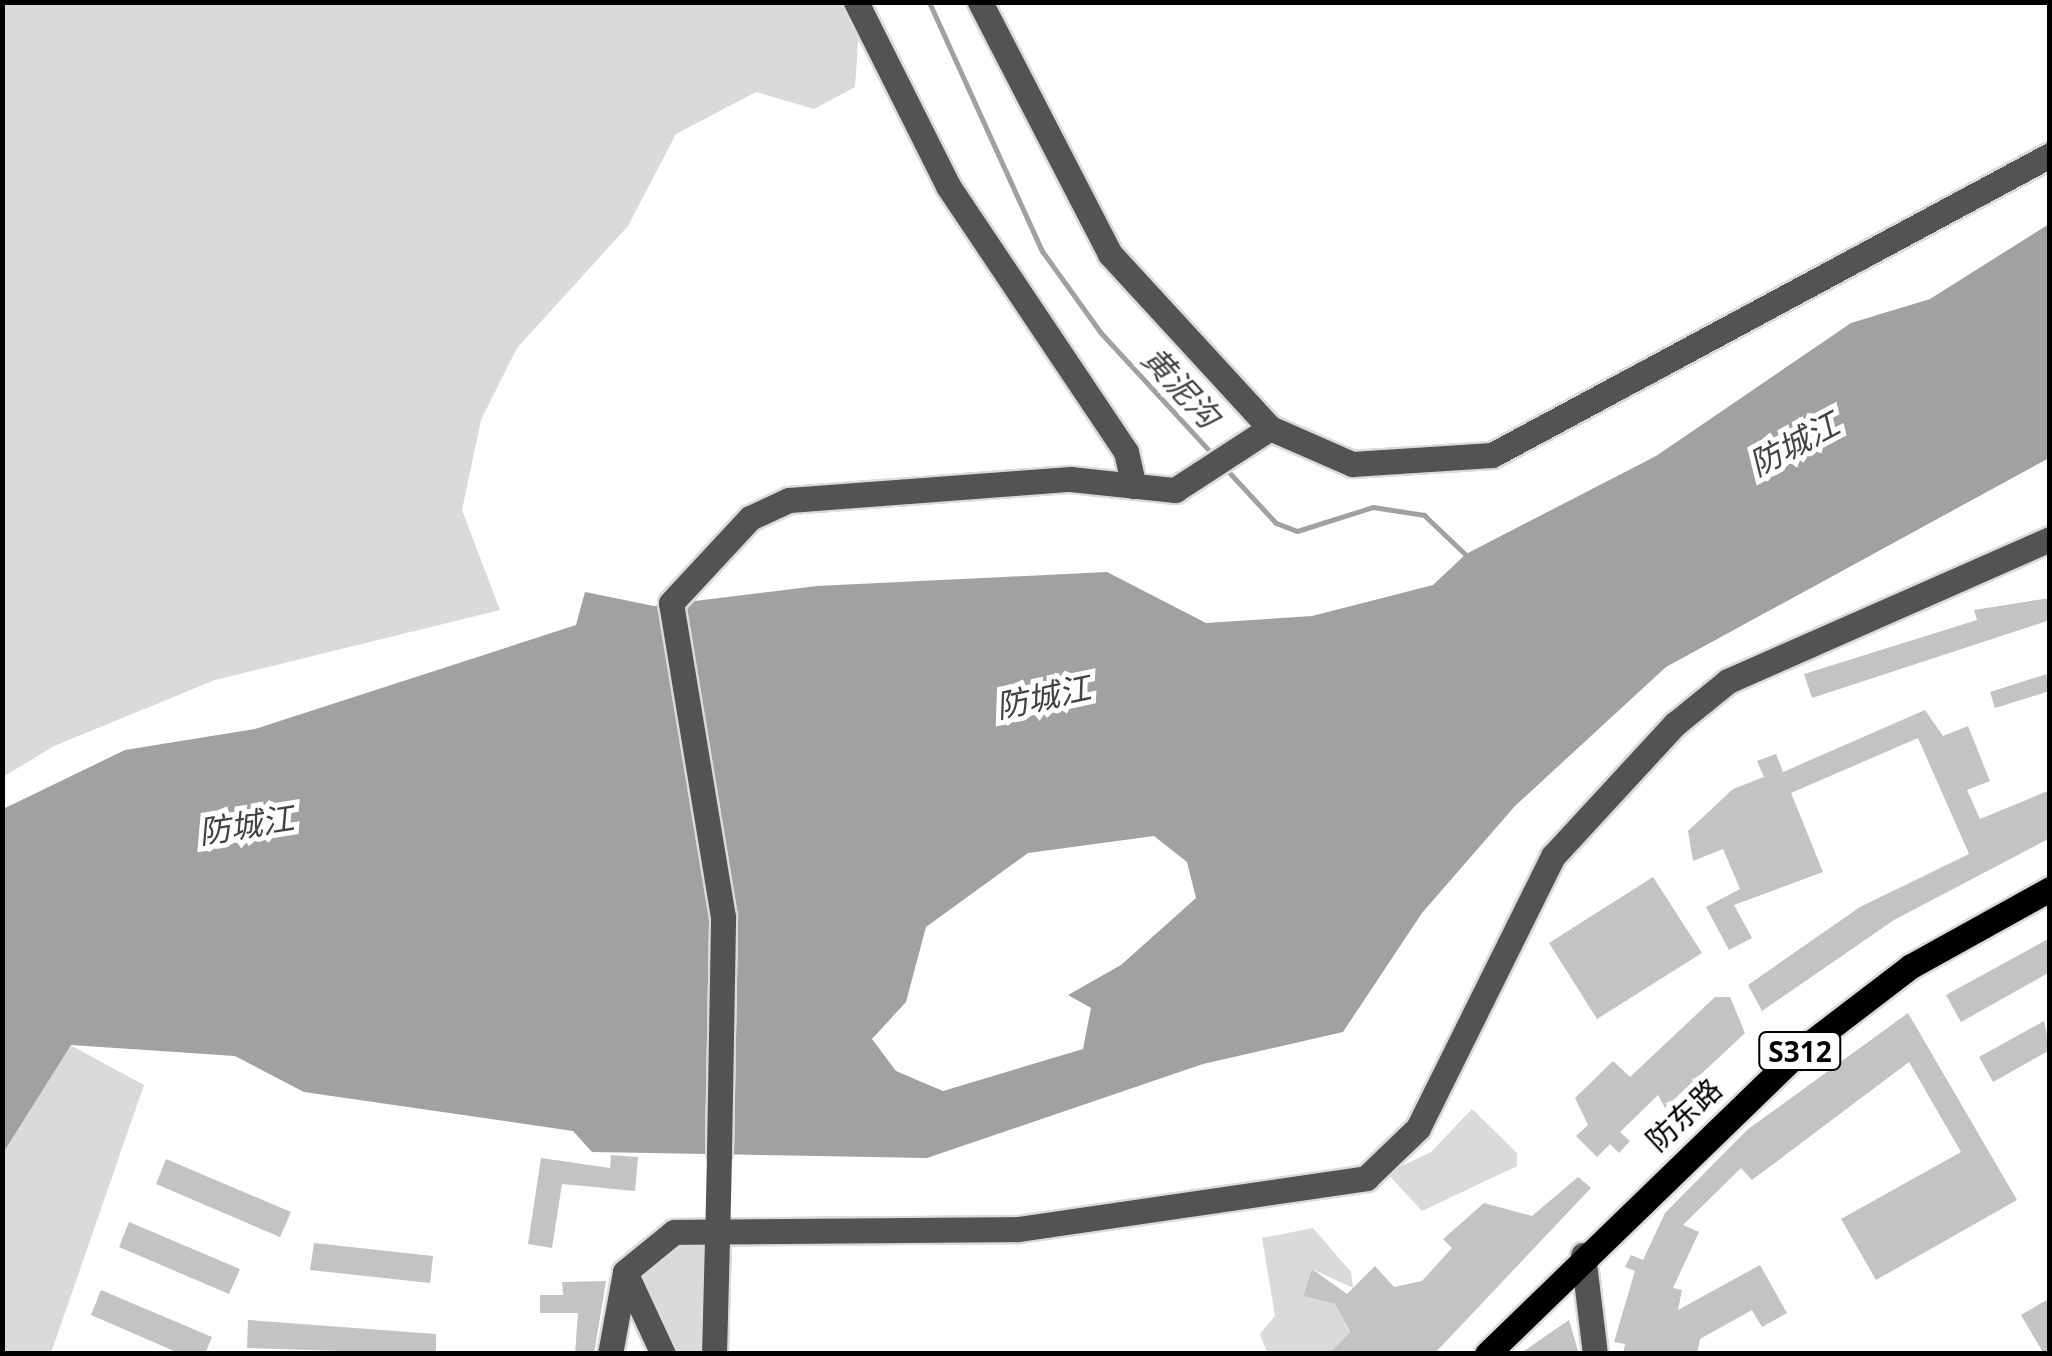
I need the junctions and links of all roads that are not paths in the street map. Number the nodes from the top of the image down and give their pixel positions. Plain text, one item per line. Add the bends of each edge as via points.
1 (856, 2) edge
2 (980, 2) edge
3 (2050, 155) edge
4 (1270, 428) junction
5 (1134, 486) junction
6 (2050, 539) edge
7 (2050, 889) edge
8 (1583, 1255) junction
9 (625, 1272) junction
10 (610, 1354) edge
11 (664, 1354) edge
12 (714, 1354) edge
13 (1487, 1354) edge
14 (1595, 1354) edge

1 - 5 street via 948,186 1126,452
2 - 4 street via 1110,254
3 - 4 street via 1492,455 1369,466
4 - 5 street via 1176,490
5 - 12 street, bridge via 1070,479 789,500 750,518 671,603 724,917
6 - 9 street via 1728,681 1674,724 1553,856 1418,1128 1366,1178 1018,1229 674,1232
7 - 8 main road, 防东路 / S312 via 1912,966 1801,1050
8 - 13 main road, 防东路 / S312
8 - 14 street
9 - 10 street
9 - 11 street

